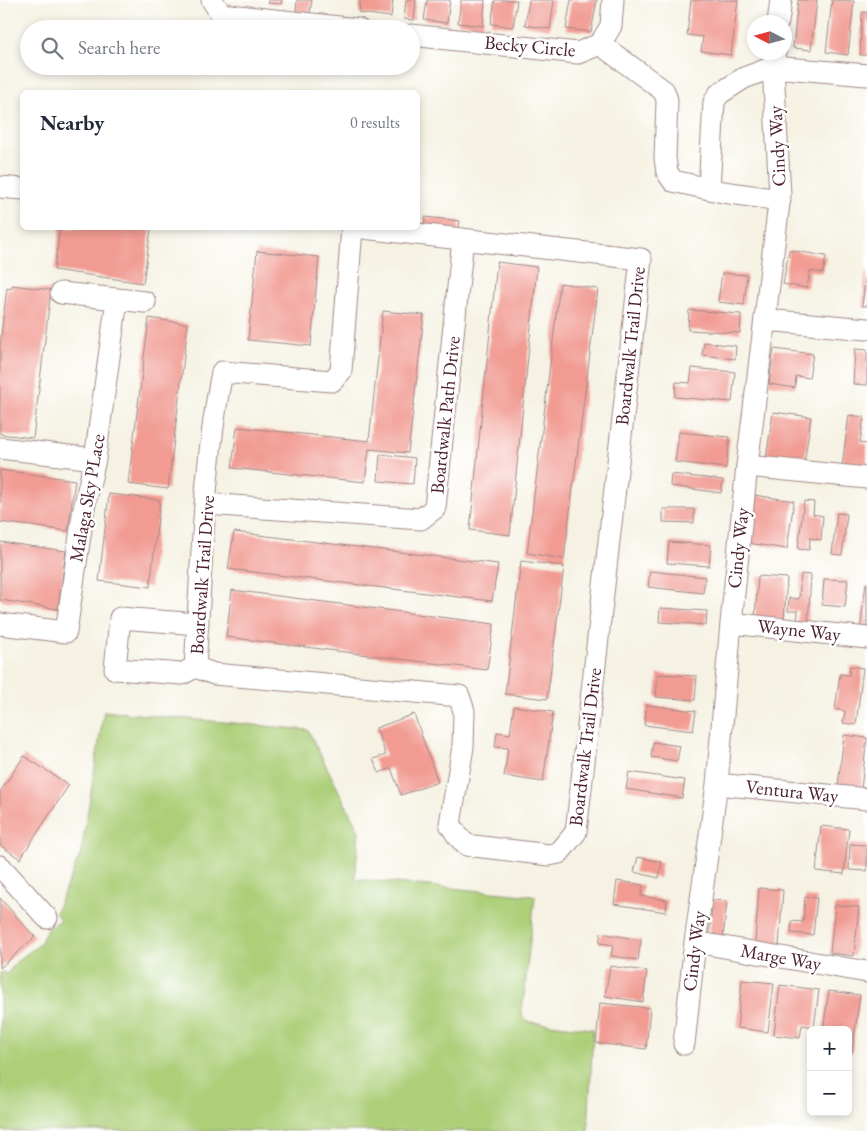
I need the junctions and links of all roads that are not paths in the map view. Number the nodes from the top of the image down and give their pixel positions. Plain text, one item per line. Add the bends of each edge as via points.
1 (212, 0) edge
2 (613, 0) edge
3 (780, 0) edge
4 (779, 15) edge
5 (276, 20) edge
6 (420, 36) edge
7 (600, 44) junction
8 (774, 60) edge
9 (867, 75) edge
10 (709, 189) junction
11 (780, 200) junction
12 (352, 230) edge
13 (381, 230) edge
14 (464, 239) junction
15 (61, 293) dead end
16 (117, 299) junction
17 (145, 302) dead end
18 (764, 320) junction
19 (867, 329) edge
20 (0, 448) edge
21 (95, 459) junction
22 (747, 466) junction
23 (867, 478) edge
24 (206, 504) junction
25 (731, 623) junction
26 (0, 624) edge
27 (198, 624) junction
28 (867, 638) edge
29 (195, 667) junction
30 (717, 784) junction
31 (867, 799) edge
32 (0, 866) edge
33 (46, 918) dead end
34 (695, 942) junction
35 (867, 972) edge
36 (684, 1044) dead end

1 - 5 street via 221,14
2 - 7 street, Becky Circle via 611,26
3 - 4 street
6 - 7 street, Becky Circle via 578,53
7 - 10 street via 664,92 667,100 665,158 667,172 673,181
8 - 9 street
8 - 10 street via 719,94 714,102
8 - 11 street, Cindy Way
10 - 11 street
11 - 18 street, Cindy Way
12 - 24 street, Boardwalk Trail Drive via 341,371 332,381 222,372 215,407
13 - 14 street, Boardwalk Trail Drive
14 - 24 street, Boardwalk Path Drive via 435,508 421,519
14 - 29 street, Boardwalk Trail Drive via 641,258 576,832 559,852 549,855 466,845 457,835 450,824 463,747 464,711 459,696 214,674
15 - 16 street
16 - 17 street
16 - 21 street, Malaga Sky PLace
18 - 19 street
18 - 22 street, Cindy Way
20 - 21 street
21 - 26 street, Malaga Sky PLace via 84,508 66,632
22 - 23 street
22 - 25 street, Cindy Way
24 - 27 street, Boardwalk Trail Drive
25 - 28 street, Wayne Way
25 - 30 street, Cindy Way
27 - 29 street, Boardwalk Trail Drive
27 - 29 street via 120,618 115,669 182,674
30 - 31 street, Ventura Way
30 - 34 street, Cindy Way
32 - 33 street
34 - 35 street, Marge Way
34 - 36 street, Cindy Way

